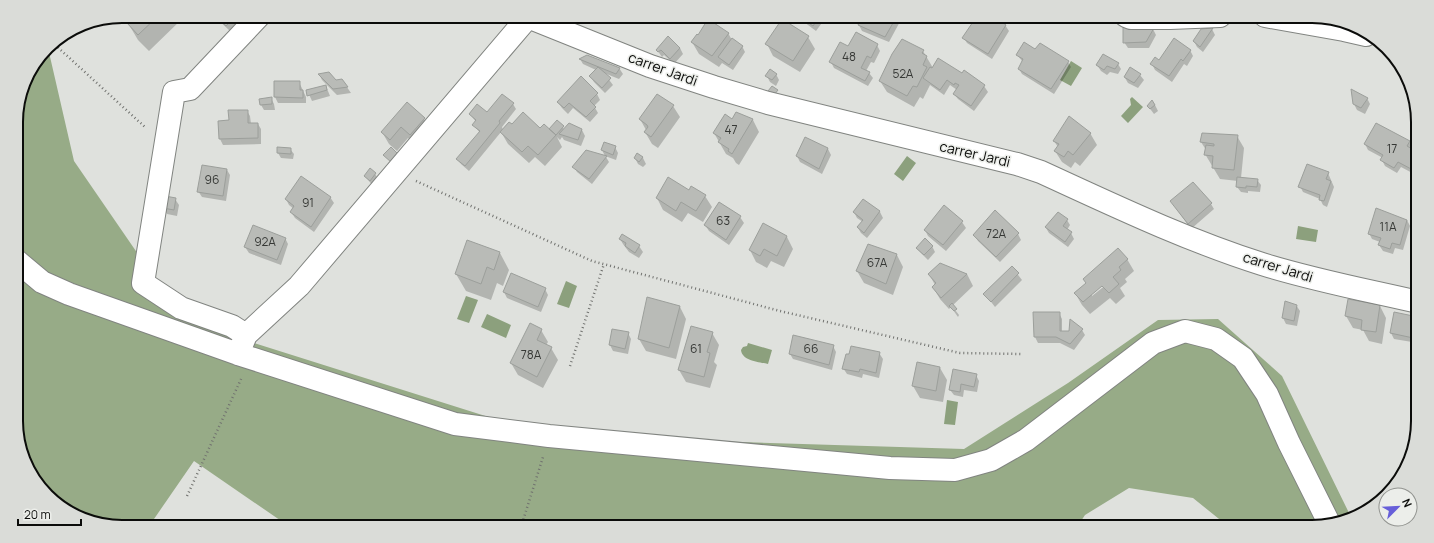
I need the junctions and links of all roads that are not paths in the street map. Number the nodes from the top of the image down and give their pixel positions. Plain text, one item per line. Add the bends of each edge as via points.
1 (252, 23) edge
2 (523, 23) edge
3 (543, 23) edge
4 (1304, 23) edge
5 (1355, 32) edge
6 (23, 266) edge
7 (1411, 300) edge
8 (245, 349) junction
9 (1327, 519) edge

1 - 8 street via 190,89 174,92 143,283 181,308 232,326
2 - 8 street
3 - 7 street, carrer Jardi via 650,66 755,99 1017,164 1191,238 1262,264
4 - 5 street
6 - 8 street via 42,282 69,294
8 - 9 street via 455,424 549,436 890,468 955,470 991,460 1026,440 1153,343 1185,331 1216,339 1243,358 1267,394

